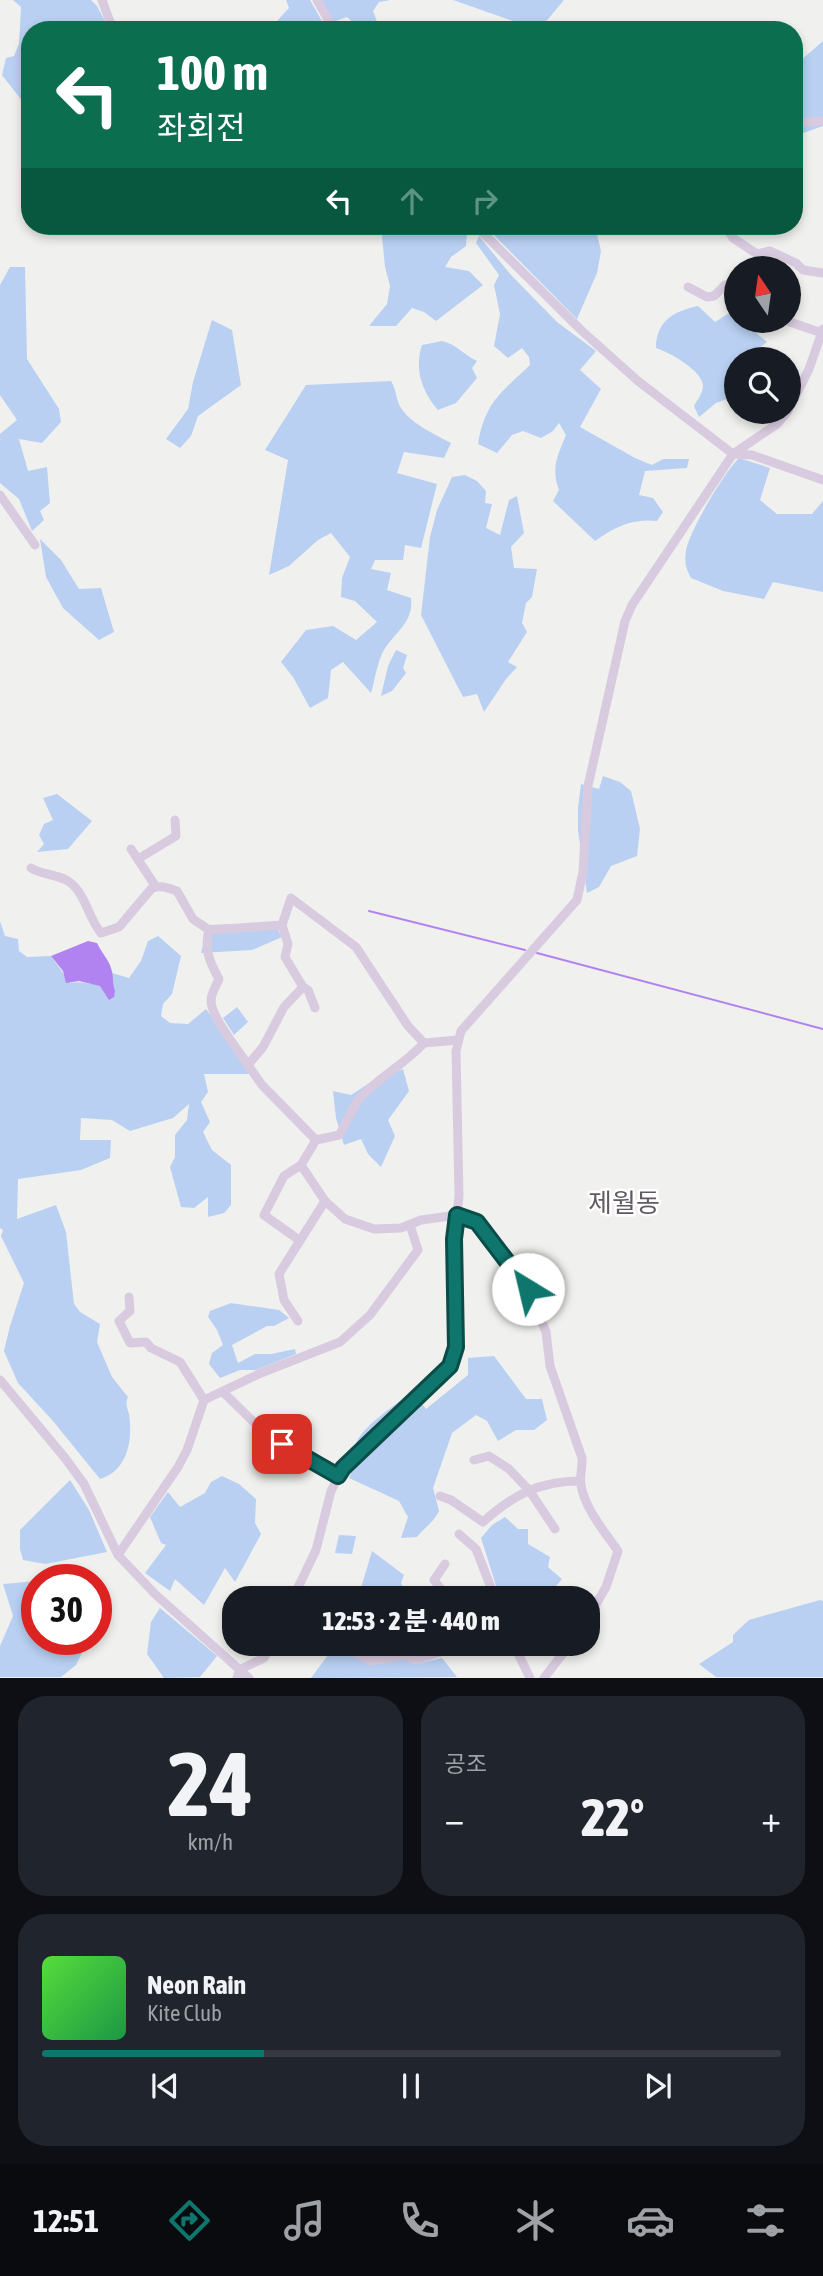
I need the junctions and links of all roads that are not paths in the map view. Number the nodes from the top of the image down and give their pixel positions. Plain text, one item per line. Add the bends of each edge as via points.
1 (102, 0) edge
2 (317, 0) edge
3 (110, 21) edge
4 (329, 21) edge
5 (823, 121) edge
6 (803, 122) edge
7 (485, 235) edge
8 (731, 235) edge
9 (823, 273) edge
10 (724, 286) edge
11 (688, 287) dead end
12 (802, 325) edge
13 (822, 331) edge
14 (801, 385) edge
15 (777, 424) edge
16 (733, 454) junction
17 (823, 480) edge
18 (0, 495) edge
19 (35, 544) dead end
20 (175, 820) dead end
21 (131, 849) dead end
22 (138, 859) junction
23 (31, 868) dead end
24 (156, 887) junction
25 (282, 925) junction
26 (209, 930) junction
27 (303, 988) junction
28 (315, 1008) dead end
29 (458, 1040) junction
30 (424, 1043) junction
31 (248, 1065) junction
32 (316, 1140) junction
33 (301, 1165) junction
34 (325, 1201) junction
35 (457, 1215) junction
36 (410, 1225) junction
37 (299, 1240) junction
38 (129, 1297) dead end
39 (299, 1321) dead end
40 (0, 1380) edge
41 (223, 1392) junction
42 (204, 1400) junction
43 (474, 1460) dead end
44 (338, 1476) junction
45 (580, 1481) junction
46 (530, 1490) junction
47 (440, 1496) dead end
48 (555, 1529) dead end
49 (459, 1534) dead end
50 (117, 1555) junction
51 (445, 1564) dead end
52 (299, 1586) edge
53 (439, 1586) edge
54 (490, 1586) edge
55 (600, 1597) edge
56 (265, 1656) edge
57 (362, 1656) edge
58 (398, 1656) edge
59 (406, 1656) edge
60 (428, 1656) edge
61 (519, 1656) edge
62 (561, 1656) edge
63 (238, 1674) edge
64 (249, 1678) edge
65 (530, 1678) edge
66 (544, 1678) edge

1 - 3 street
2 - 4 street
5 - 6 street
7 - 16 street via 638,381
8 - 9 street via 757,254 770,251 803,270
10 - 11 street via 707,297
12 - 13 street
13 - 14 street
15 - 16 street
16 - 17 street via 752,455
16 - 29 street via 625,621 588,786 577,900 461,1031
18 - 19 street
20 - 22 street via 176,836
21 - 22 street
22 - 24 street
23 - 24 street via 67,880 78,890 101,933 119,927
24 - 26 street via 177,891 193,919
25 - 26 street
25 - 27 street via 288,944 285,957
25 - 30 street via 291,898 356,947
26 - 31 street via 205,943 219,979 211,1002
27 - 28 street
27 - 31 street via 284,1007
29 - 30 street
29 - 35 street
30 - 32 street via 358,1100 339,1135
31 - 32 street
32 - 33 street
33 - 34 street
33 - 37 street via 284,1176 264,1215
34 - 36 street via 345,1219 374,1229
34 - 37 street
35 - 36 street
35 - 44 street via 456,1347 450,1366
35 - 45 street via 477,1222 528,1289 546,1332 550,1366 582,1458
36 - 41 street via 418,1250 356,1329 340,1342
37 - 39 street via 279,1274 284,1300
38 - 42 street via 130,1311 119,1321 130,1343 146,1342 180,1362
40 - 50 street via 83,1484
41 - 42 street
41 - 44 street via 264,1432
42 - 50 street via 178,1467
43 - 46 street via 489,1455
44 - 52 street via 316,1550
45 - 46 street via 556,1481
45 - 55 street via 585,1502 618,1551
46 - 47 street via 502,1504 483,1522
46 - 48 street
49 - 54 street via 476,1549
50 - 63 street via 217,1647
51 - 53 street via 434,1580
56 - 63 street
57 - 58 street via 371,1661
59 - 60 street via 415,1660
61 - 65 street
62 - 66 street
63 - 64 street

